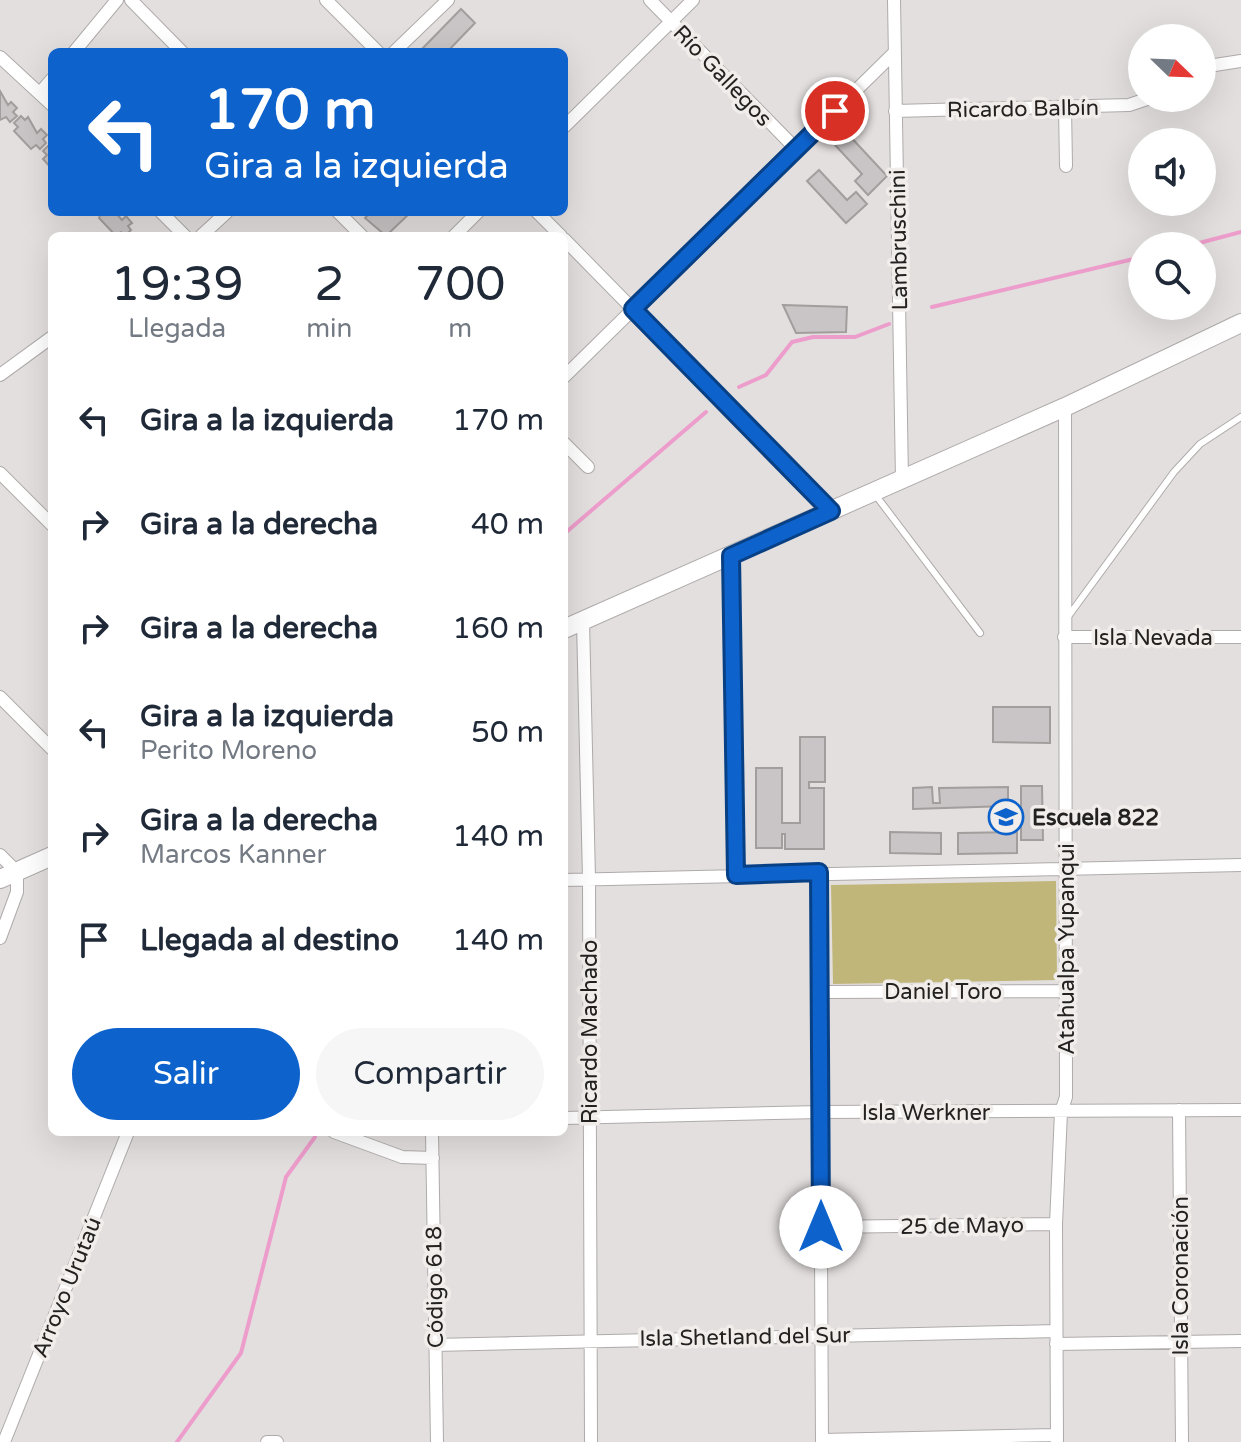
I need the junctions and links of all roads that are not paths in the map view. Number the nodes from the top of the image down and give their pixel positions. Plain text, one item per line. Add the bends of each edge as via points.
1 (117, 0) edge
2 (131, 0) edge
3 (326, 0) edge
4 (448, 0) edge
5 (650, 0) edge
6 (693, 0) edge
7 (894, 0) edge
8 (671, 22) junction
9 (77, 48) edge
10 (178, 48) edge
11 (374, 48) edge
12 (398, 48) edge
13 (894, 53) junction
14 (0, 57) edge
15 (1241, 61) edge
16 (1216, 65) edge
17 (48, 84) edge
18 (40, 93) junction
19 (48, 101) edge
20 (1128, 105) edge
21 (1065, 107) junction
22 (895, 111) junction
23 (568, 123) edge
24 (796, 149) junction
25 (1066, 166) dead end
26 (165, 216) edge
27 (223, 216) edge
28 (342, 216) edge
29 (474, 216) edge
30 (541, 216) edge
31 (181, 232) edge
32 (205, 232) edge
33 (358, 232) edge
34 (458, 232) edge
35 (556, 232) edge
36 (568, 244) edge
37 (633, 309) junction
38 (1241, 323) edge
39 (48, 340) edge
40 (568, 373) edge
41 (0, 375) edge
42 (1065, 407) junction
43 (1241, 417) edge
44 (568, 447) edge
45 (588, 467) dead end
46 (0, 473) edge
47 (902, 480) junction
48 (873, 492) junction
49 (831, 511) junction
50 (48, 521) edge
51 (731, 556) junction
52 (583, 621) junction
53 (1065, 621) junction
54 (568, 627) edge
55 (980, 633) dead end
56 (1064, 637) junction
57 (1241, 637) edge
58 (0, 697) edge
59 (48, 745) edge
60 (0, 855) edge
61 (48, 858) edge
62 (1241, 865) edge
63 (1066, 869) junction
64 (819, 872) junction
65 (736, 875) junction
66 (8, 876) edge
67 (589, 879) junction
68 (568, 880) edge
69 (0, 938) edge
70 (1066, 991) junction
71 (820, 992) junction
72 (1179, 1110) junction
73 (1241, 1110) edge
74 (820, 1112) junction
75 (1061, 1112) junction
76 (589, 1116) junction
77 (568, 1118) edge
78 (126, 1136) edge
79 (345, 1136) edge
80 (432, 1136) edge
81 (433, 1158) junction
82 (1056, 1224) junction
83 (821, 1227) junction
84 (822, 1333) junction
85 (1056, 1337) junction
86 (590, 1340) junction
87 (1180, 1341) junction
88 (1241, 1341) edge
89 (434, 1345) junction
90 (1057, 1439) edge
91 (822, 1441) edge
92 (4, 1442) edge
93 (267, 1442) edge
94 (277, 1442) edge
95 (437, 1442) edge
96 (591, 1442) edge
97 (1182, 1442) edge

1 - 9 street
2 - 10 street
3 - 11 street
4 - 12 street
5 - 8 street, Río Gallegos
6 - 8 street
7 - 13 street, Lambruschini
8 - 23 street
8 - 24 street, Río Gallegos
13 - 22 street, Lambruschini
13 - 24 street
14 - 18 street
15 - 16 street
17 - 18 street
18 - 19 street
20 - 21 street, Ricardo Balbín
21 - 22 street, Ricardo Balbín
21 - 25 street
22 - 47 street, Lambruschini
24 - 37 street
26 - 31 street
27 - 32 street
28 - 33 street
29 - 34 street
30 - 35 street
36 - 37 street
37 - 40 street
37 - 49 street
38 - 42 street
39 - 41 street
42 - 47 street
42 - 53 street, Atahualpa Yupanqui
43 - 53 lane via 1200,444 1174,472
44 - 45 street
46 - 50 street
47 - 48 street
48 - 49 street
48 - 55 lane
49 - 51 street
51 - 52 street
51 - 65 street
52 - 54 street
52 - 67 street, Ricardo Machado
53 - 56 street, Atahualpa Yupanqui
56 - 57 street, Isla Nevada
56 - 63 street, Atahualpa Yupanqui
58 - 59 street
60 - 66 street
61 - 66 street
62 - 63 street
63 - 64 street
63 - 70 street, Atahualpa Yupanqui
64 - 65 street
64 - 71 street
65 - 67 street
66 - 69 street via 17,892
67 - 68 street
67 - 76 street, Ricardo Machado
70 - 71 street, Daniel Toro
70 - 75 street, Atahualpa Yupanqui via 1066,1097
71 - 74 street
72 - 73 street, Isla Werkner
72 - 75 street, Isla Werkner
72 - 87 street, Isla Coronación
74 - 75 street, Isla Werkner
74 - 76 street, Isla Werkner
74 - 83 street
75 - 82 street, Atahualpa Yupanqui
76 - 77 street, Isla Werkner
76 - 86 street, Ricardo Machado
78 - 92 street, Arroyo Urutaú
79 - 81 street via 402,1157
80 - 81 street, Código 618
81 - 89 street, Código 618
82 - 83 street, 25 de Mayo
82 - 85 street, Atahualpa Yupanqui
83 - 84 street
84 - 85 street, Isla Shetland del Sur
84 - 86 street, Isla Shetland del Sur
84 - 91 street
85 - 87 street, Isla Shetland del Sur
85 - 90 street, Atahualpa Yupanqui
86 - 89 street, Isla Shetland del Sur
86 - 96 street, Ricardo Machado
87 - 88 street, Isla Shetland del Sur
87 - 97 street, Isla Coronación
89 - 95 street, Código 618
90 - 91 street
93 - 94 street

